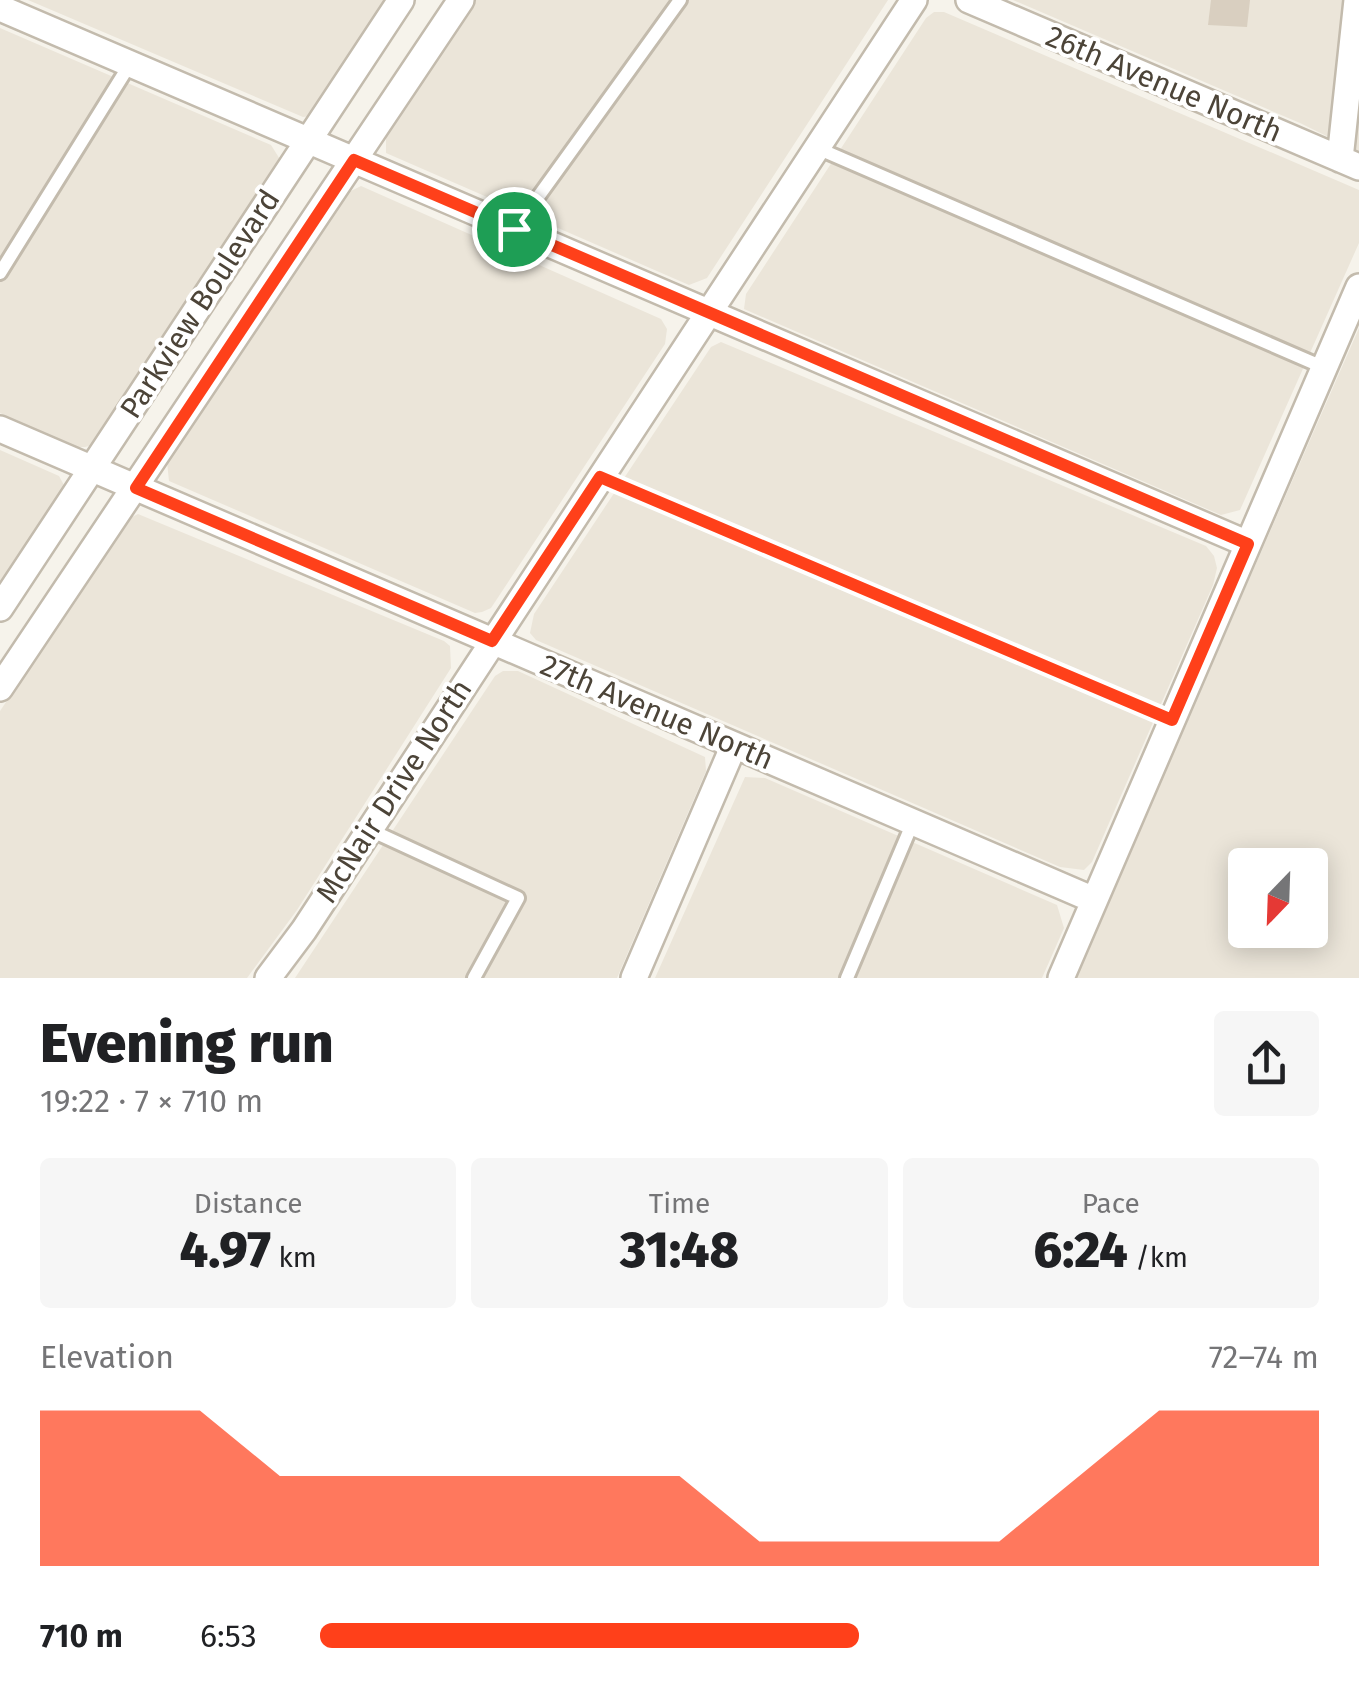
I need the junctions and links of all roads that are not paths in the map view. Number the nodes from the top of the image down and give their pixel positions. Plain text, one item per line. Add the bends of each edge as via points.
1 (402, 0) edge
2 (461, 0) edge
3 (680, 0) edge
4 (914, 0) edge
5 (969, 0) edge
6 (1358, 0) edge
7 (0, 8) edge
8 (130, 64) junction
9 (308, 140) junction
10 (817, 148) junction
11 (354, 160) junction
12 (1349, 163) edge
13 (514, 229) junction
14 (0, 273) edge
15 (1359, 288) edge
16 (709, 313) junction
17 (1324, 368) junction
18 (0, 430) edge
19 (92, 469) junction
20 (600, 477) junction
21 (136, 488) junction
22 (1248, 544) junction
23 (0, 608) edge
24 (492, 641) junction
25 (0, 688) edge
26 (1172, 720) junction
27 (734, 745) junction
28 (914, 822) junction
29 (368, 829) junction
30 (1094, 900) junction
31 (268, 978) edge
32 (474, 978) edge
33 (634, 978) edge
34 (847, 978) edge
35 (1061, 978) edge

1 - 9 street, Parkview Boulevard
2 - 11 street, Parkview Boulevard
3 - 13 lane
4 - 10 street, McNair Drive North
5 - 12 street, 26th Avenue North
6 - 12 street
7 - 8 street
8 - 9 street
8 - 14 lane
9 - 11 street
9 - 19 street, Parkview Boulevard
10 - 16 street, McNair Drive North
10 - 17 lane
11 - 13 street
11 - 21 street, Parkview Boulevard
13 - 16 street
15 - 17 street
16 - 20 street, McNair Drive North
16 - 22 street
17 - 22 street
18 - 19 street, 27th Avenue North
19 - 21 street, 27th Avenue North
19 - 23 street, Parkview Boulevard
20 - 24 street, McNair Drive North
20 - 26 lane
21 - 24 street, 27th Avenue North
21 - 25 street, Parkview Boulevard
22 - 26 street
24 - 27 street, 27th Avenue North
24 - 29 street, McNair Drive North
26 - 30 street
27 - 28 street, 27th Avenue North
27 - 33 street
28 - 30 street, 27th Avenue North
28 - 34 lane
29 - 31 street, McNair Drive North
29 - 32 lane via 518,898
30 - 35 street

